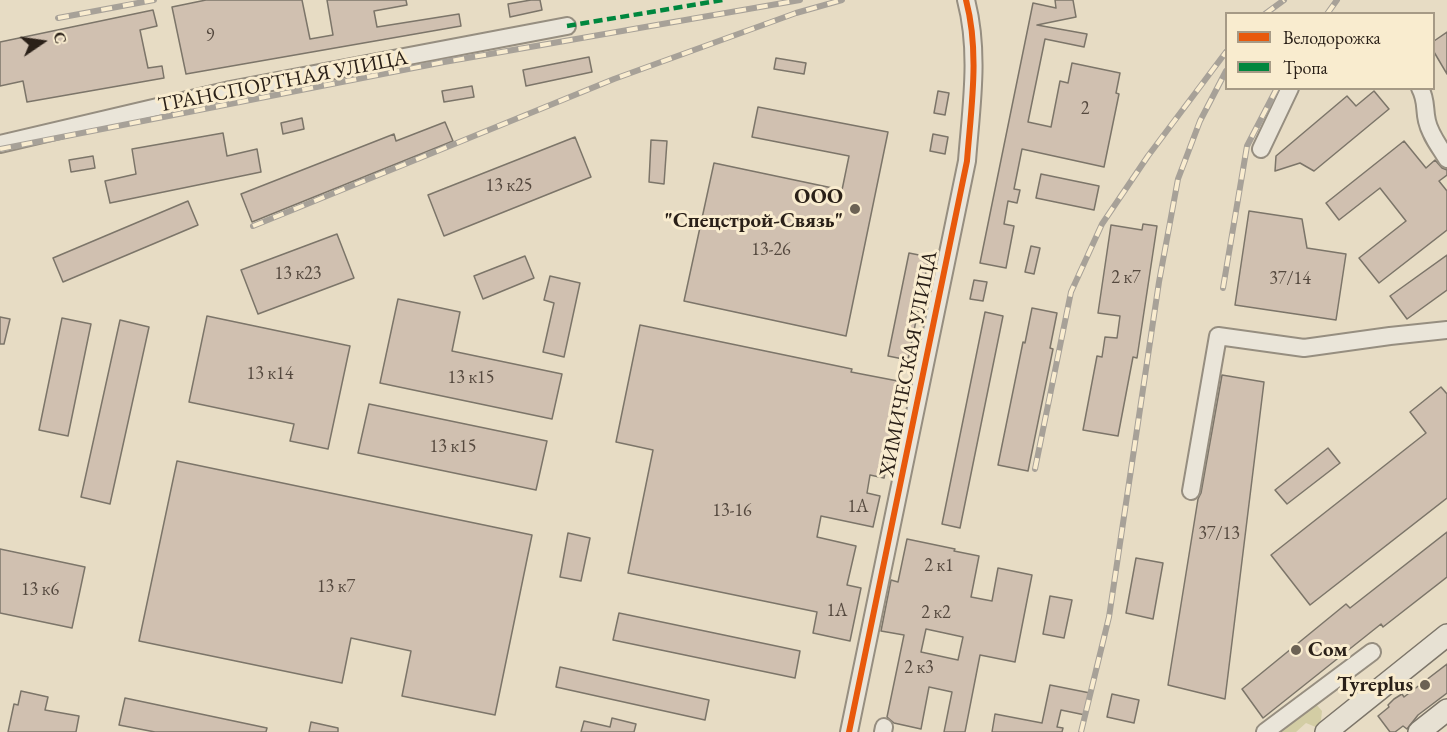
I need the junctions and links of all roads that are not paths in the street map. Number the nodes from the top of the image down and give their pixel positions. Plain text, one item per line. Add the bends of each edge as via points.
1 (966, 0) edge
2 (567, 26) dead end
3 (1289, 90) edge
4 (1421, 90) edge
5 (0, 144) edge
6 (1261, 149) dead end
7 (1447, 159) edge
8 (1447, 330) edge
9 (1191, 491) dead end
10 (1447, 635) edge
11 (1372, 652) dead end
12 (1447, 710) edge
13 (1333, 729) edge
14 (849, 732) edge
15 (1265, 732) edge
16 (1419, 732) edge

1 - 14 street, ХИМИЧЕСКАЯ УЛИЦА via 972,23 974,66 967,161
2 - 5 street, ТРАНСПОРТНАЯ УЛИЦА via 230,90
3 - 6 street
4 - 7 street via 1432,134
8 - 9 street via 1304,348 1218,336
10 - 13 main road
11 - 15 street
12 - 16 main road

